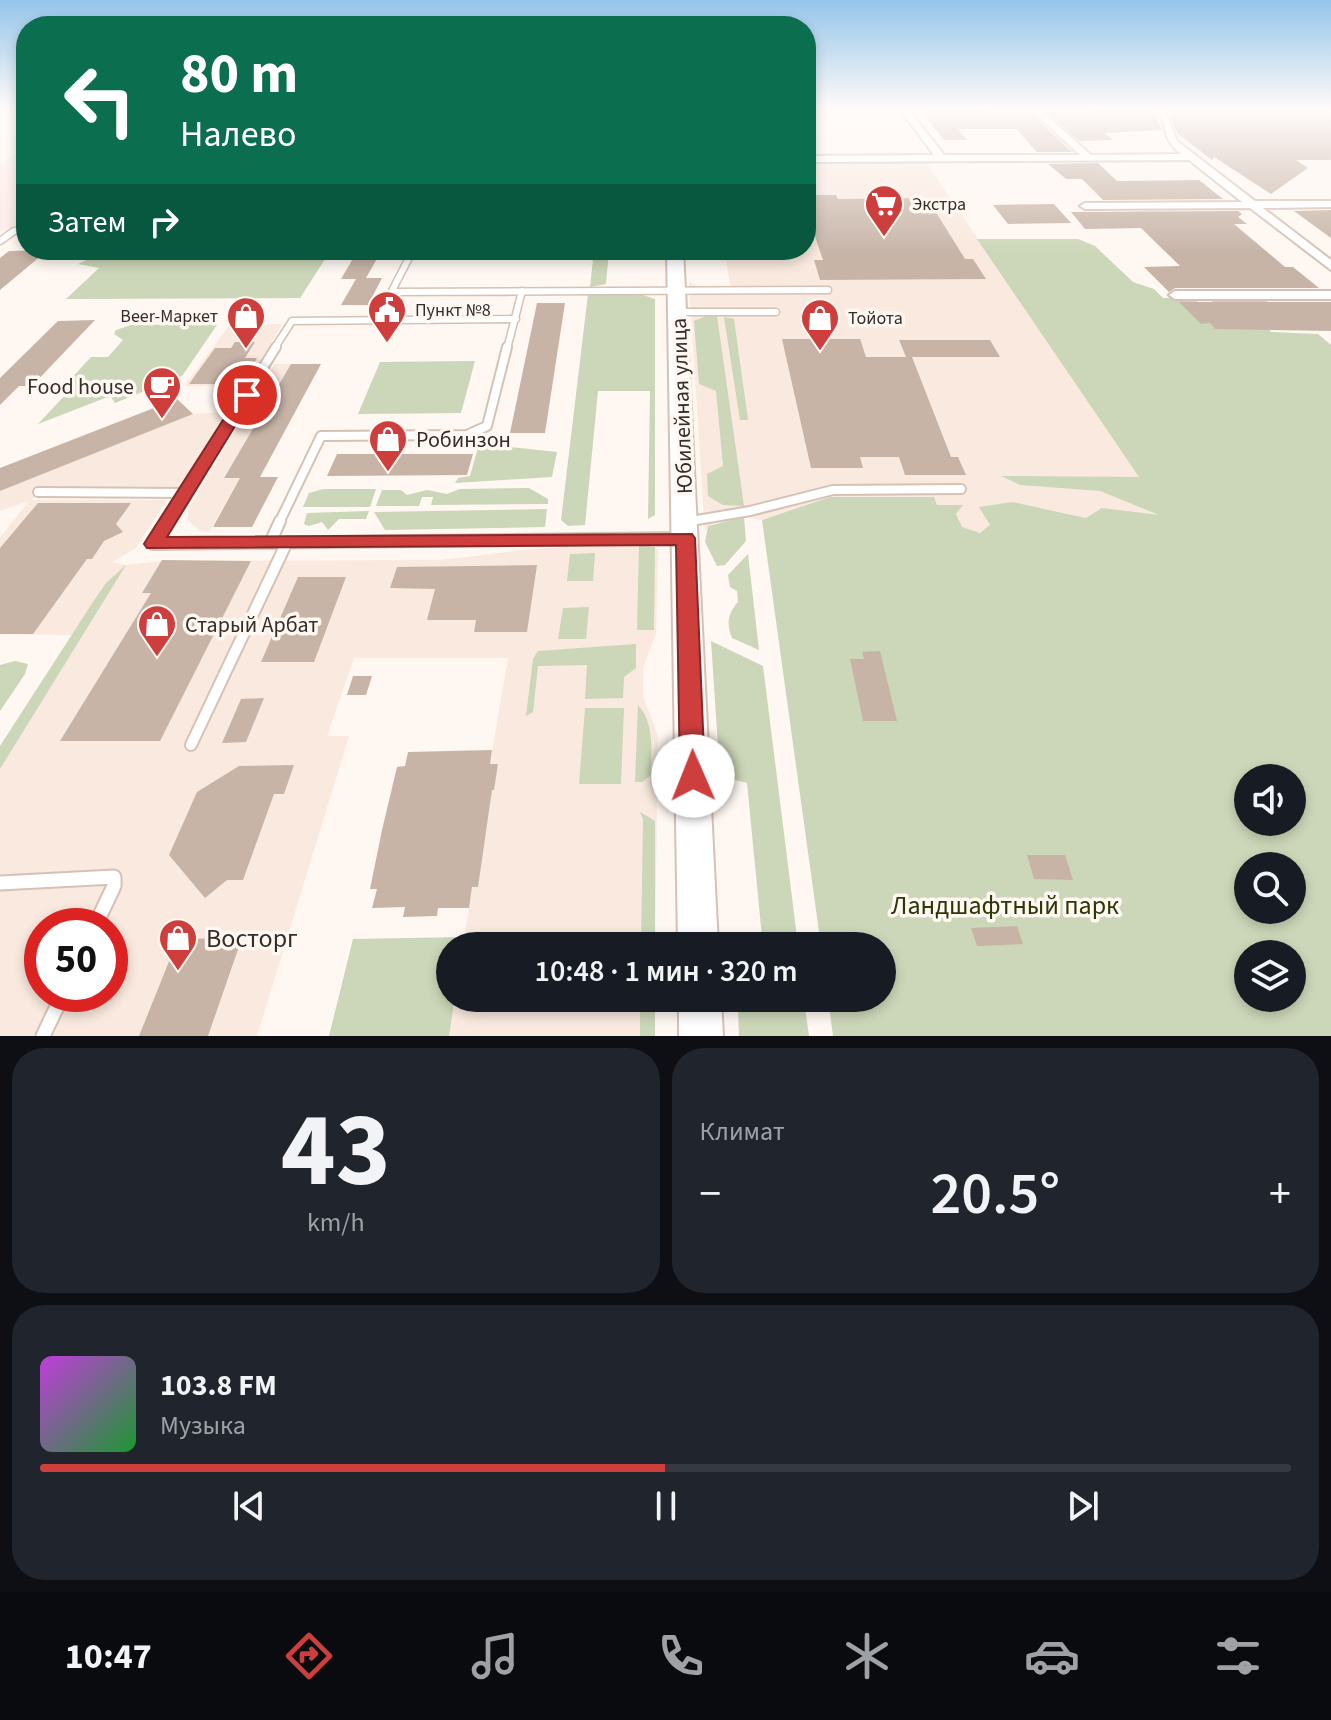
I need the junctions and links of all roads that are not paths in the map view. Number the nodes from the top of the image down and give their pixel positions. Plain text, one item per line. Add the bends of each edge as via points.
1 (1098, 157) edge
2 (1193, 157) edge
3 (816, 158) edge
4 (941, 158) joint
5 (1089, 158) joint
6 (1251, 204) junction
7 (1331, 204) edge
8 (1085, 206) dead end
9 (408, 260) edge
10 (675, 260) edge
11 (1331, 266) edge
12 (828, 290) dead end
13 (522, 291) junction
14 (392, 292) junction
15 (1175, 295) dead end
16 (1331, 295) edge
17 (676, 301) junction
18 (776, 312) dead end
19 (516, 319) junction
20 (377, 320) junction
21 (961, 489) dead end
22 (38, 492) dead end
23 (186, 493) junction
24 (685, 530) junction
25 (287, 542) junction
26 (270, 543) junction
27 (191, 745) dead end
28 (0, 883) edge
29 (104, 908) edge
30 (698, 932) edge
31 (54, 1012) edge
32 (700, 1012) edge
33 (43, 1036) edge
34 (701, 1036) edge

1 - 5 street
2 - 6 street
3 - 4 street
4 - 5 street
6 - 7 street
6 - 8 street
6 - 11 street
9 - 14 lane
10 - 17 main road, Юбилейная улица
12 - 17 lane
13 - 14 lane
13 - 17 lane
13 - 19 lane
14 - 20 lane
15 - 16 street
17 - 18 lane
17 - 24 main road, Юбилейная улица
19 - 20 lane
19 - 26 lane via 487,426 467,435 321,436
20 - 23 lane via 292,321
21 - 24 lane via 833,490
22 - 23 lane
23 - 26 lane via 153,544
24 - 25 lane
24 - 30 main road, Юбилейная улица
25 - 26 lane
25 - 27 lane
28 - 29 lane via 114,877
31 - 33 lane
32 - 34 main road

